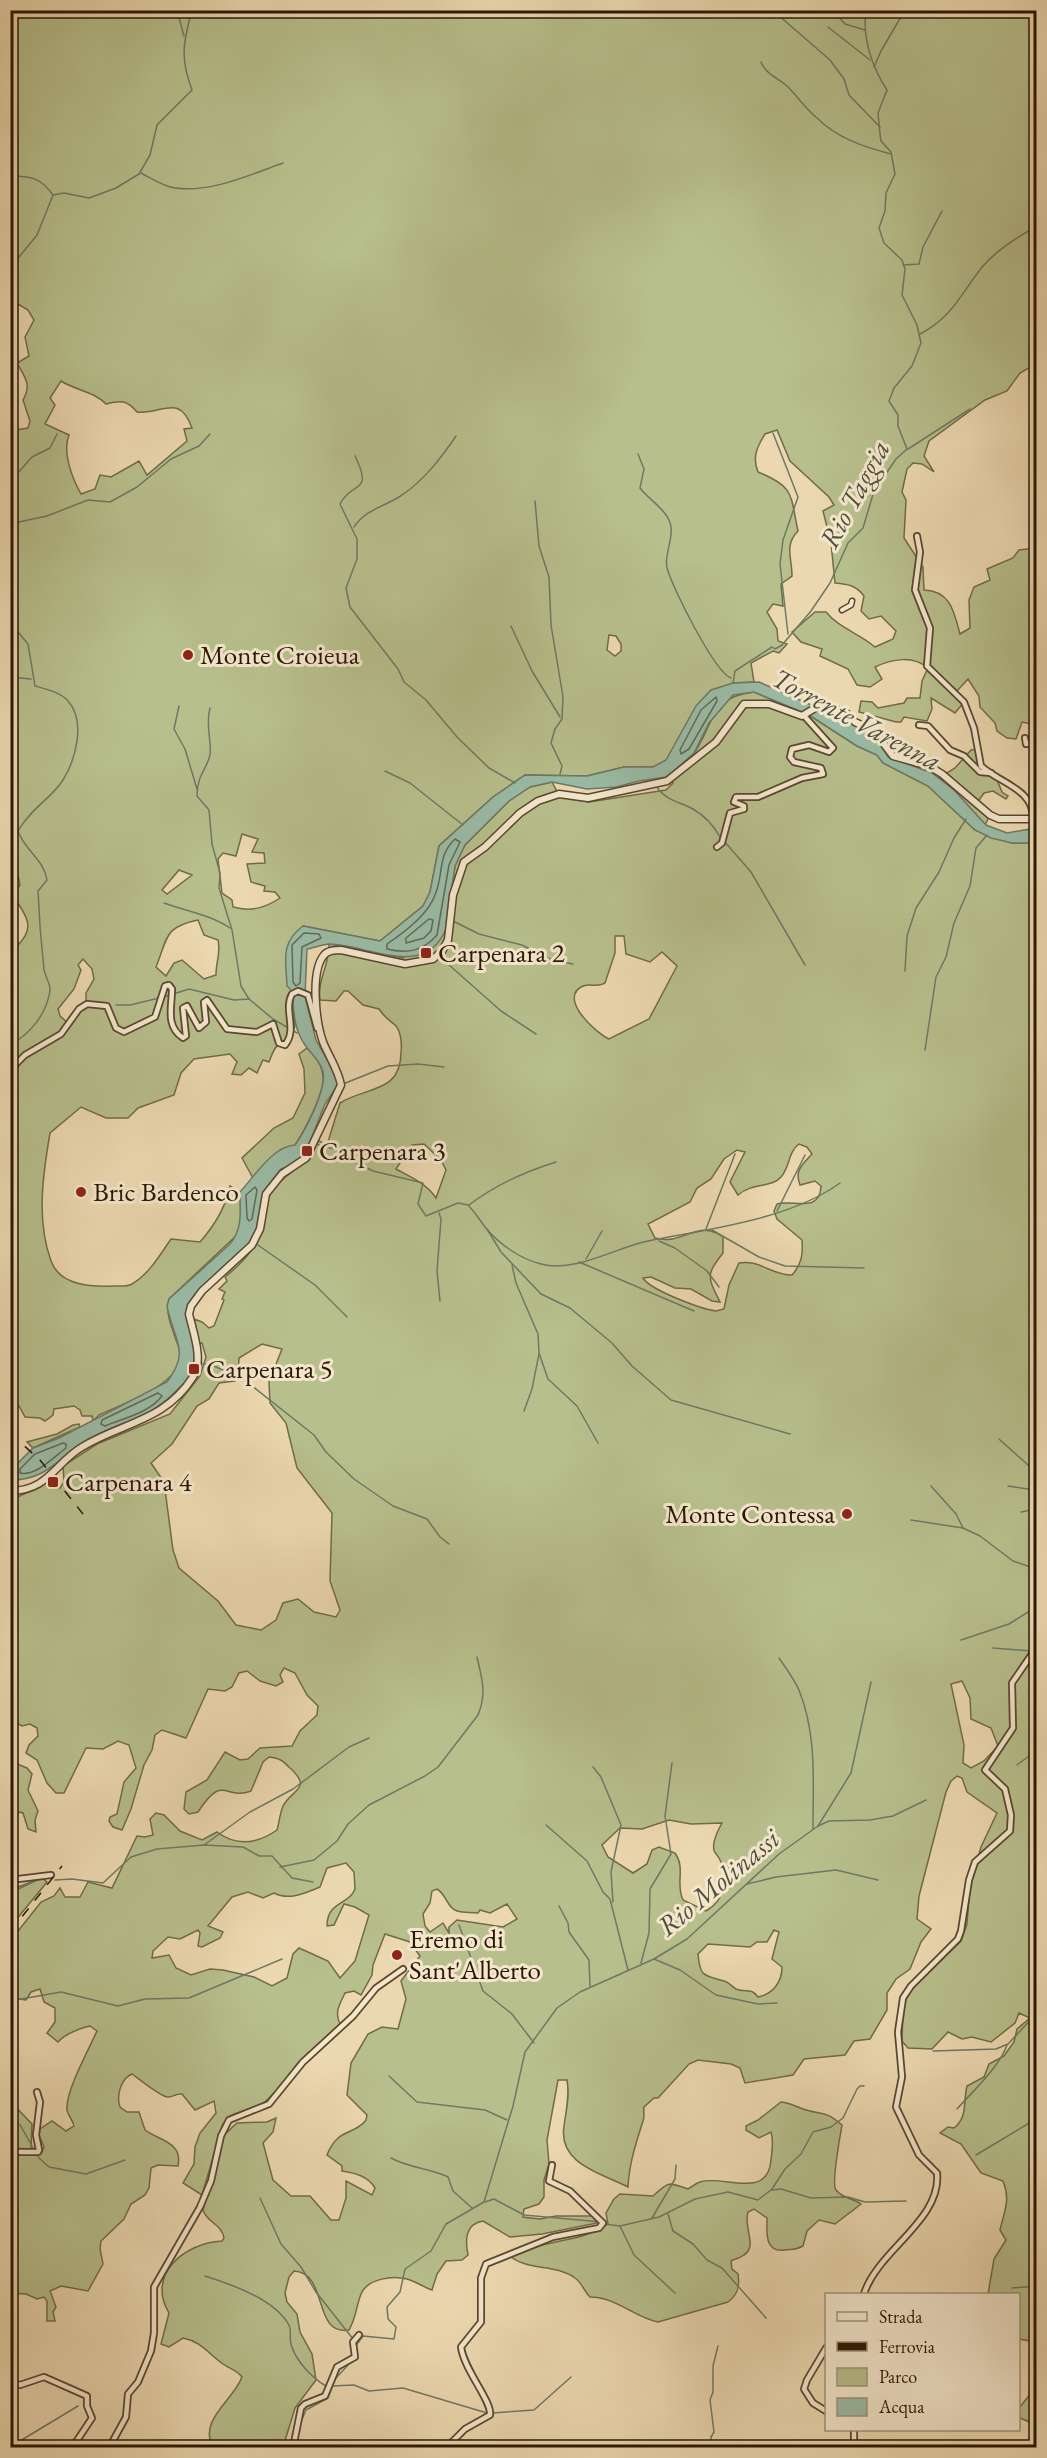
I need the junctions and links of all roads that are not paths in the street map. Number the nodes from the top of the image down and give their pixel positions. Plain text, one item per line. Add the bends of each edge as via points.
1 (917, 536) dead end
2 (852, 601) dead end
3 (842, 610) dead end
4 (806, 717) junction
5 (919, 725) dead end
6 (1025, 738) dead end
7 (1036, 743) edge
8 (991, 773) junction
9 (1035, 820) edge
10 (717, 847) dead end
11 (323, 1041) junction
12 (10, 1070) edge
13 (10, 1491) edge
14 (1036, 1648) edge
15 (51, 1875) dead end
16 (10, 1880) edge
17 (403, 1969) dead end
18 (36, 2092) dead end
19 (10, 2152) edge
20 (552, 2164) dead end
21 (865, 2293) edge
22 (359, 2335) dead end
23 (825, 2350) edge
24 (10, 2382) edge
25 (825, 2410) edge
26 (854, 2431) edge
27 (72, 2448) edge
28 (109, 2448) edge
29 (293, 2448) edge
30 (446, 2448) edge
31 (854, 2448) edge

1 - 8 street via 920,552 915,590 930,628 927,666 964,702 981,766
2 - 3 street
4 - 9 street via 820,705 845,712 880,735 893,756 942,774 990,815
4 - 10 street via 833,748 829,752 802,745 792,749 790,757 794,762 821,768 823,774 802,777 758,797 736,797 734,802 744,809 730,813 722,843
4 - 11 street via 769,704 744,704 716,742 667,781 588,798 559,794 530,806 464,862 453,895 448,940 433,958 405,964 341,950 330,950 324,955 315,992
5 - 8 street via 928,726 950,750 964,756 980,772
6 - 7 street via 1026,744
8 - 9 street via 1025,797 1032,805
11 - 12 street via 307,993 298,991 289,1002 292,1026 285,1045 279,1043 273,1024 257,1032 227,1029 207,1000 206,1022 199,1028 191,1011 187,1006 183,1008 183,1038 175,1032 170,1017 169,985 161,995 155,1017 124,1032 116,1028 107,1006 87,1004 61,1034 25,1055
11 - 13 street via 339,1075 338,1094 306,1158 282,1174 266,1194 260,1229 252,1245 191,1306 189,1314 198,1359 194,1376 162,1409 83,1447 45,1481 21,1491
14 - 21 street via 1012,1683 1013,1728 985,1770 1005,1789 1011,1827 1007,1836 979,1858 973,1868 958,1939 906,1992 900,2019 902,2073 897,2112 919,2155 937,2173 938,2186 922,2217 888,2254
15 - 16 street
17 - 28 street via 376,1988 353,2016 303,2062 269,2104 229,2120 200,2207 154,2287 151,2351 127,2397 126,2417
18 - 19 street via 40,2102 36,2135 39,2150
20 - 30 street via 549,2181 570,2191 603,2223 599,2228 518,2249 486,2264 481,2278 481,2322 461,2347 469,2374 490,2409 489,2417 469,2426
22 - 29 street via 354,2338 356,2354 337,2367 325,2396 301,2408
23 - 25 street via 804,2390 813,2403
24 - 27 street via 20,2385 44,2377 87,2396 92,2418
26 - 31 street

